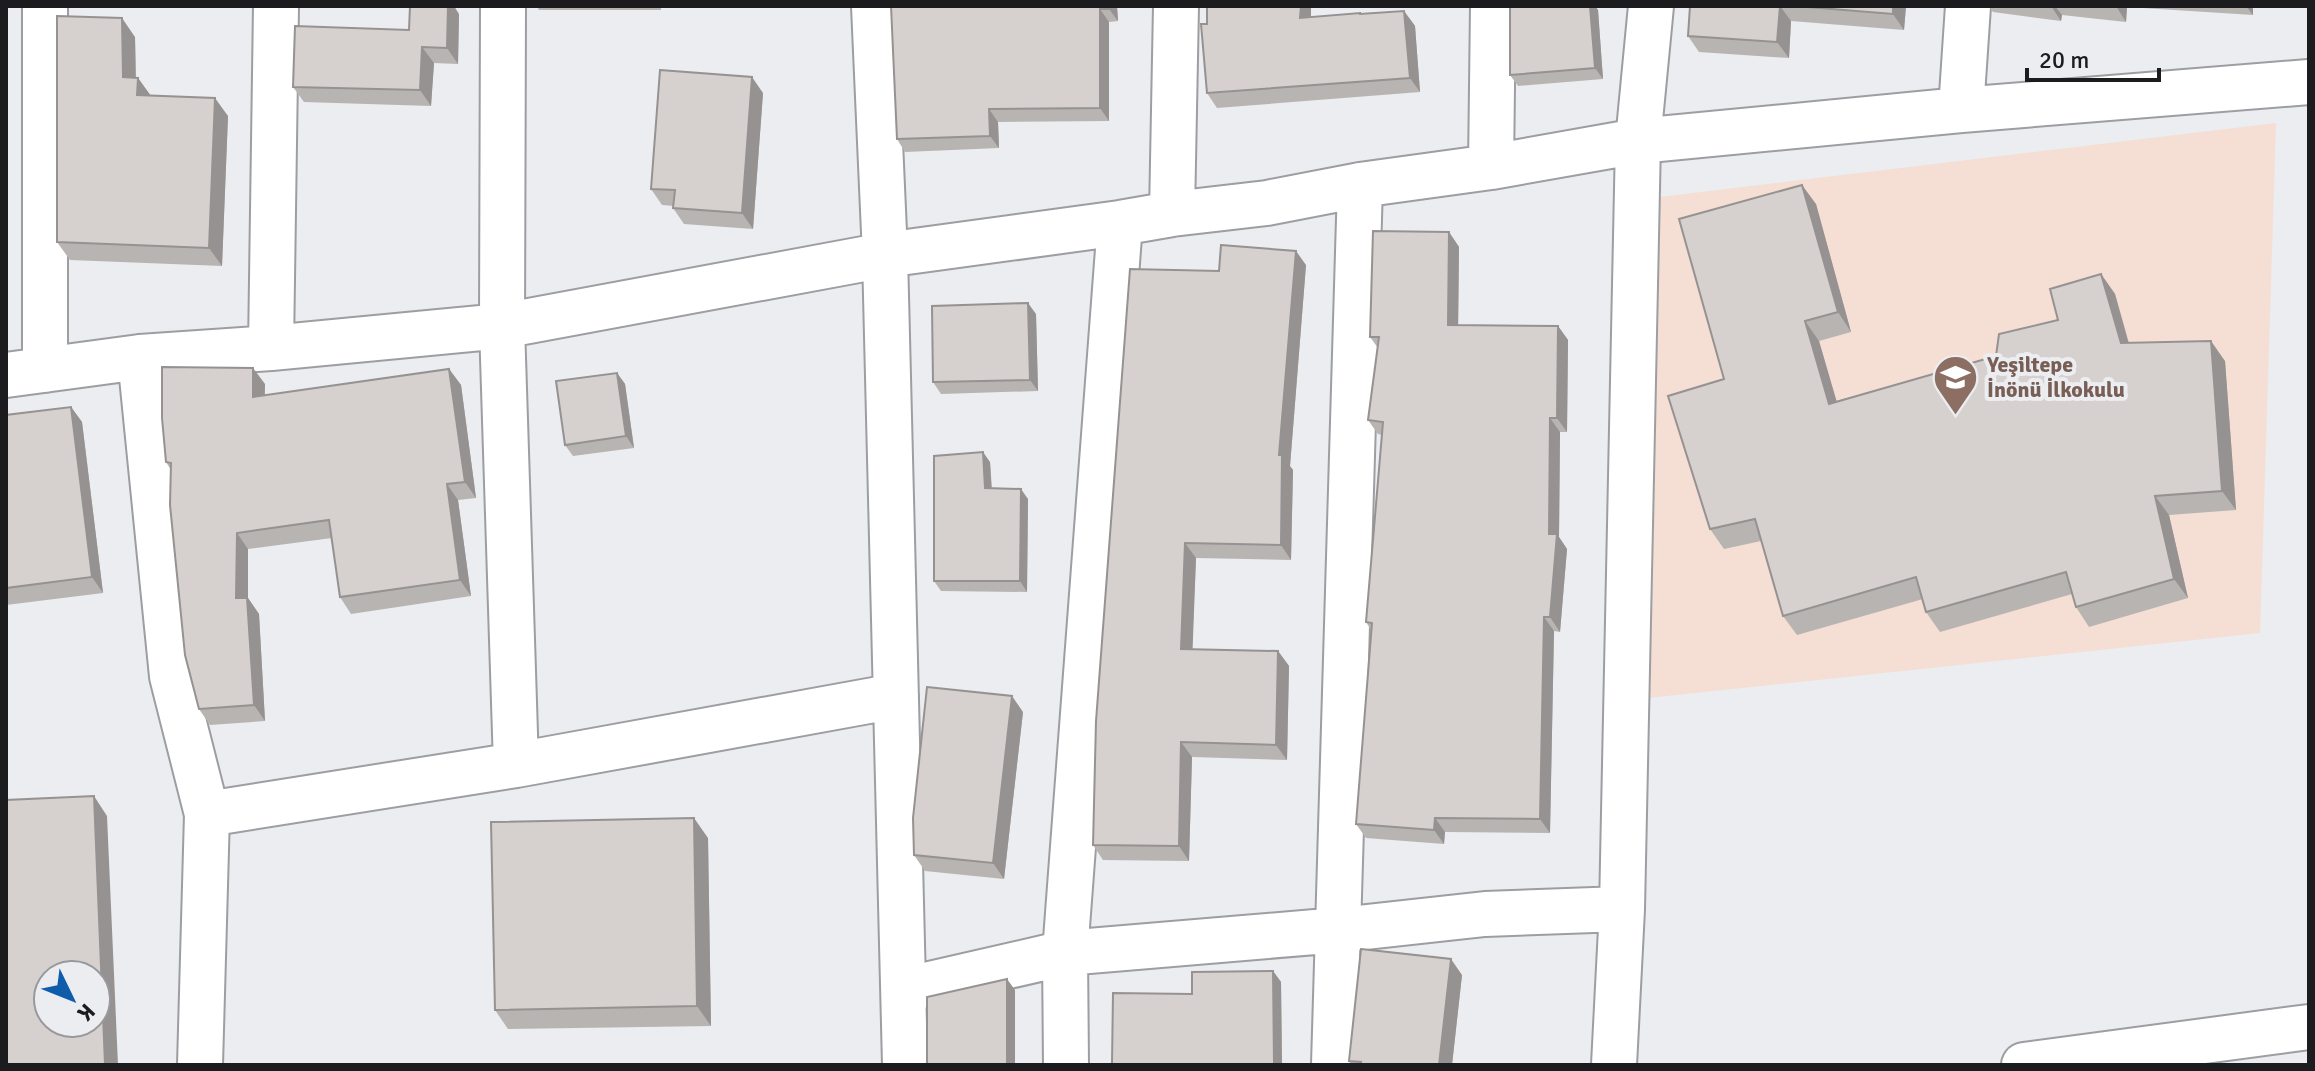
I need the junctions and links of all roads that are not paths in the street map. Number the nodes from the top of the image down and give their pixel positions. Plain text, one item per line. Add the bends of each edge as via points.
1 (45, 6) edge
2 (276, 6) edge
3 (503, 6) edge
4 (874, 6) edge
5 (1176, 6) edge
6 (1493, 6) edge
7 (1651, 6) edge
8 (1968, 6) edge
9 (2309, 82) edge
10 (1961, 110) junction
11 (1638, 141) junction
12 (1491, 167) junction
13 (1360, 185) junction
14 (1172, 214) junction
15 (1120, 223) junction
16 (885, 255) junction
17 (502, 326) junction
18 (271, 348) junction
19 (140, 357) junction
20 (25, 373) edge
21 (896, 696) junction
22 (516, 765) junction
23 (207, 814) junction
24 (1622, 909) junction
25 (1339, 930) junction
26 (1065, 953) junction
27 (904, 990) junction
28 (2309, 1027) edge
29 (200, 1065) edge
30 (905, 1065) edge
31 (1066, 1065) edge
32 (1334, 1065) edge
33 (1614, 1065) edge
34 (2024, 1065) edge

1 - 20 street
2 - 18 street
3 - 17 street
4 - 16 street
5 - 14 street
6 - 12 street
7 - 11 street
8 - 10 street
9 - 10 street
10 - 11 street
11 - 12 street
11 - 24 street
12 - 13 street
13 - 14 street
13 - 25 street
14 - 15 street
15 - 16 street
15 - 26 street
16 - 17 street
16 - 21 street
17 - 18 street
17 - 22 street
18 - 19 street
19 - 20 street
19 - 23 street via 172,676
21 - 22 street
21 - 27 street
22 - 23 street
23 - 29 street
24 - 25 street via 1485,914
24 - 33 street
25 - 26 street
25 - 32 street
26 - 27 street
26 - 31 street
27 - 30 street
28 - 34 street

